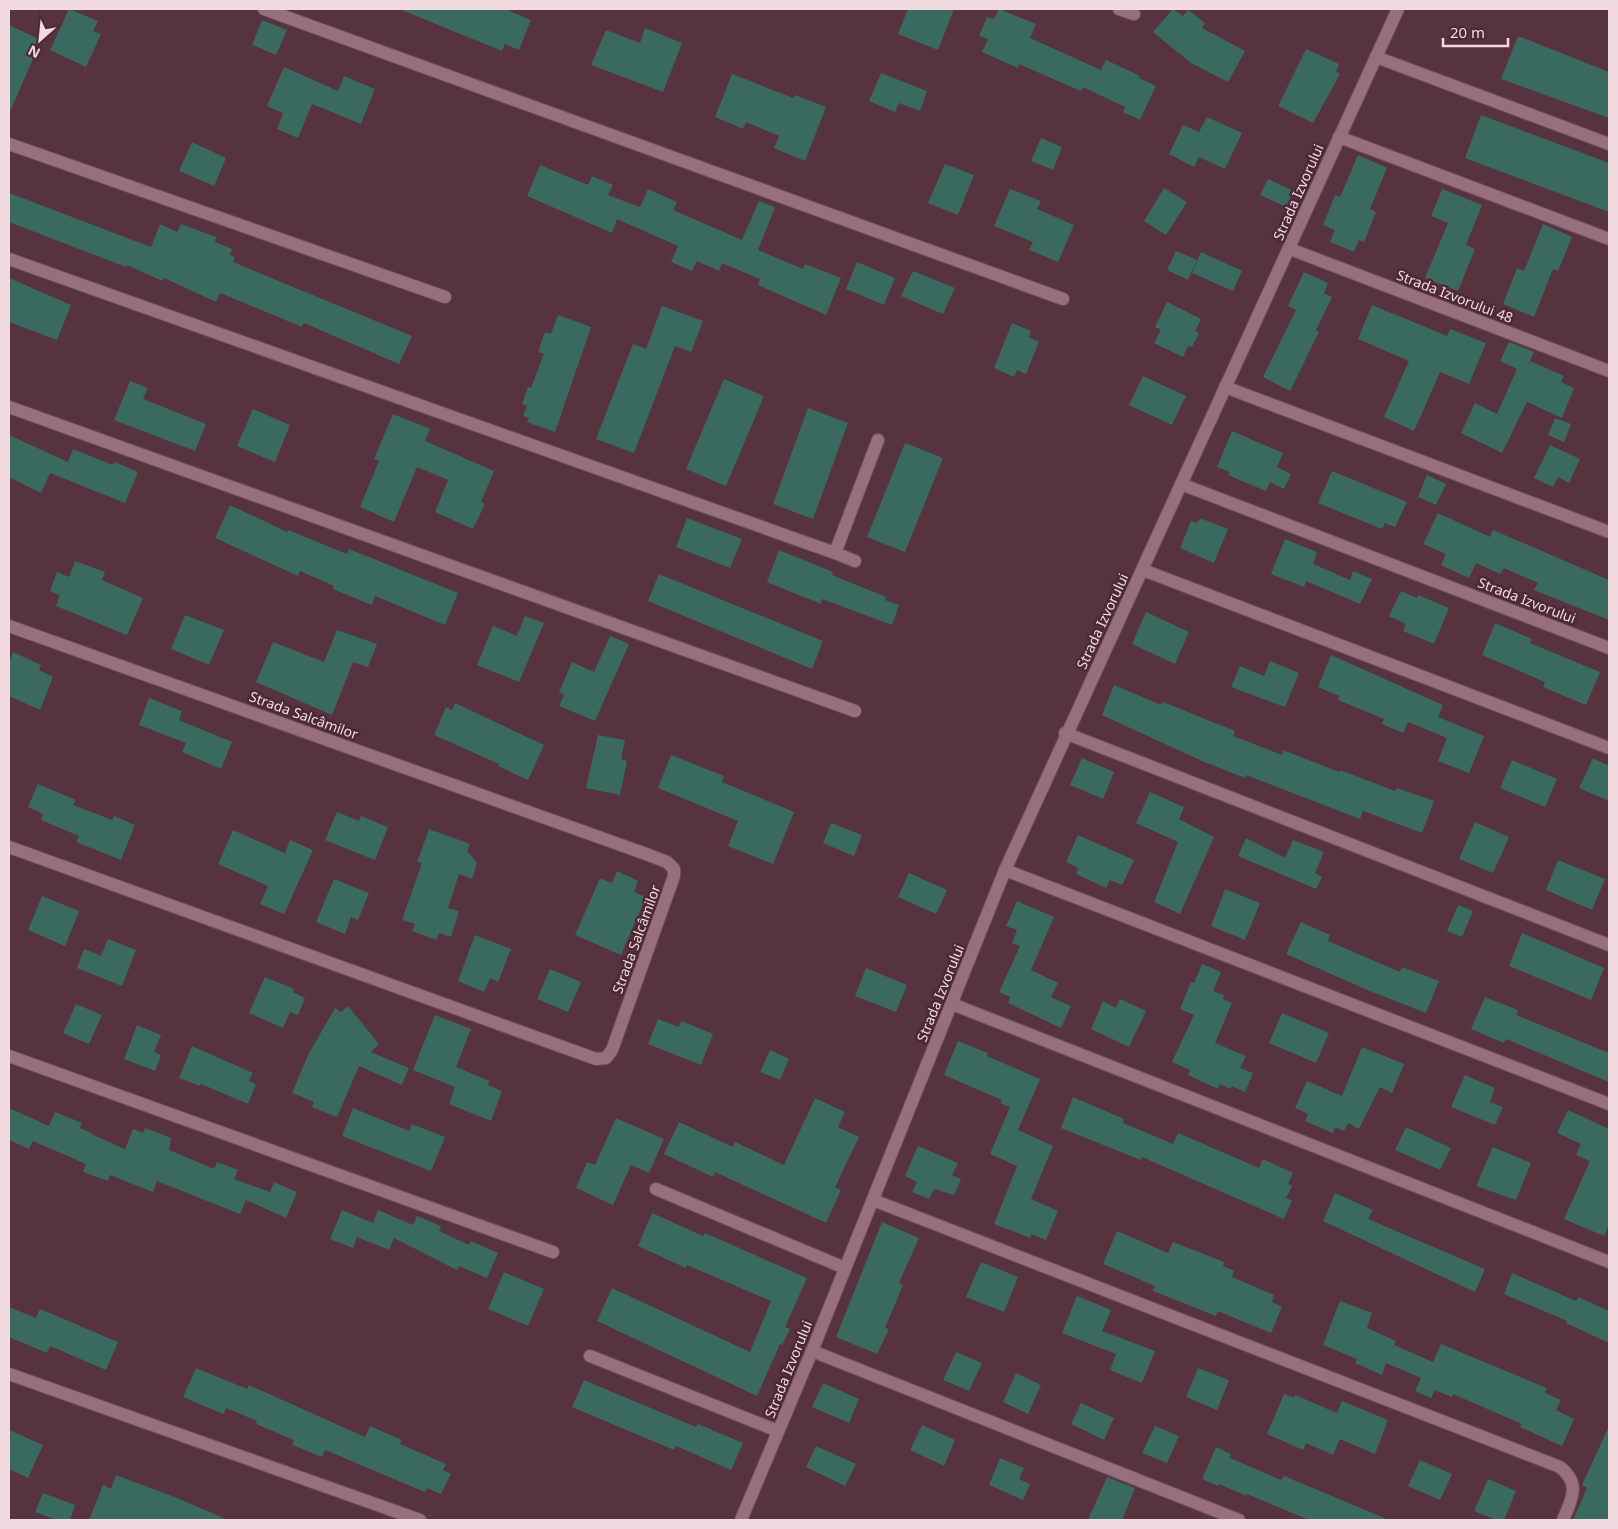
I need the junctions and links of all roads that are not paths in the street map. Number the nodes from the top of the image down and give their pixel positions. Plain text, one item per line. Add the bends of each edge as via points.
1 (264, 9) edge
2 (1119, 9) edge
3 (1398, 9) edge
4 (1134, 14) dead end
5 (1376, 57) junction
6 (1339, 137) junction
7 (9, 144) edge
8 (1609, 144) edge
9 (1609, 239) edge
10 (1290, 248) junction
11 (9, 259) edge
12 (445, 297) dead end
13 (1063, 298) dead end
14 (1609, 371) edge
15 (1225, 387) junction
16 (9, 407) edge
17 (878, 440) dead end
18 (1181, 484) junction
19 (1609, 532) edge
20 (835, 553) junction
21 (855, 561) dead end
22 (1143, 570) junction
23 (9, 626) edge
24 (1609, 648) edge
25 (855, 711) dead end
26 (1065, 733) junction
27 (1609, 748) edge
28 (9, 847) edge
29 (1005, 870) junction
30 (1609, 945) edge
31 (952, 1004) junction
32 (9, 1056) edge
33 (1609, 1104) edge
34 (656, 1189) dead end
35 (873, 1200) junction
36 (553, 1252) dead end
37 (1609, 1262) edge
38 (845, 1268) junction
39 (812, 1351) junction
40 (590, 1356) dead end
41 (9, 1374) edge
42 (778, 1431) junction
43 (420, 1520) edge
44 (741, 1520) edge
45 (1239, 1520) edge
46 (1562, 1520) edge

1 - 13 street
2 - 4 street
3 - 5 street, Strada Izvorului
5 - 6 street, Strada Izvorului
5 - 8 street
6 - 9 street
6 - 10 street, Strada Izvorului
7 - 12 street
10 - 14 street, Strada Izvorului 48
10 - 15 street, Strada Izvorului
11 - 20 street
15 - 18 street, Strada Izvorului
15 - 19 street
16 - 25 street
17 - 20 street
18 - 22 street, Strada Izvorului
18 - 24 street, Strada Izvorului
20 - 21 street
22 - 26 street, Strada Izvorului
22 - 27 street
23 - 28 street, Strada Salcâmilor via 646,854 667,862 674,869 674,876 612,1050 606,1058 596,1059
26 - 29 street, Strada Izvorului
26 - 30 street
29 - 31 street, Strada Izvorului
29 - 33 street
31 - 35 street, Strada Izvorului
31 - 37 street
32 - 36 street
34 - 38 street
35 - 38 street, Strada Izvorului
35 - 46 street via 1560,1467 1570,1475 1573,1487 1572,1498
38 - 39 street, Strada Izvorului
39 - 42 street, Strada Izvorului
39 - 45 street
40 - 42 street
41 - 43 street
42 - 44 street, Strada Izvorului

